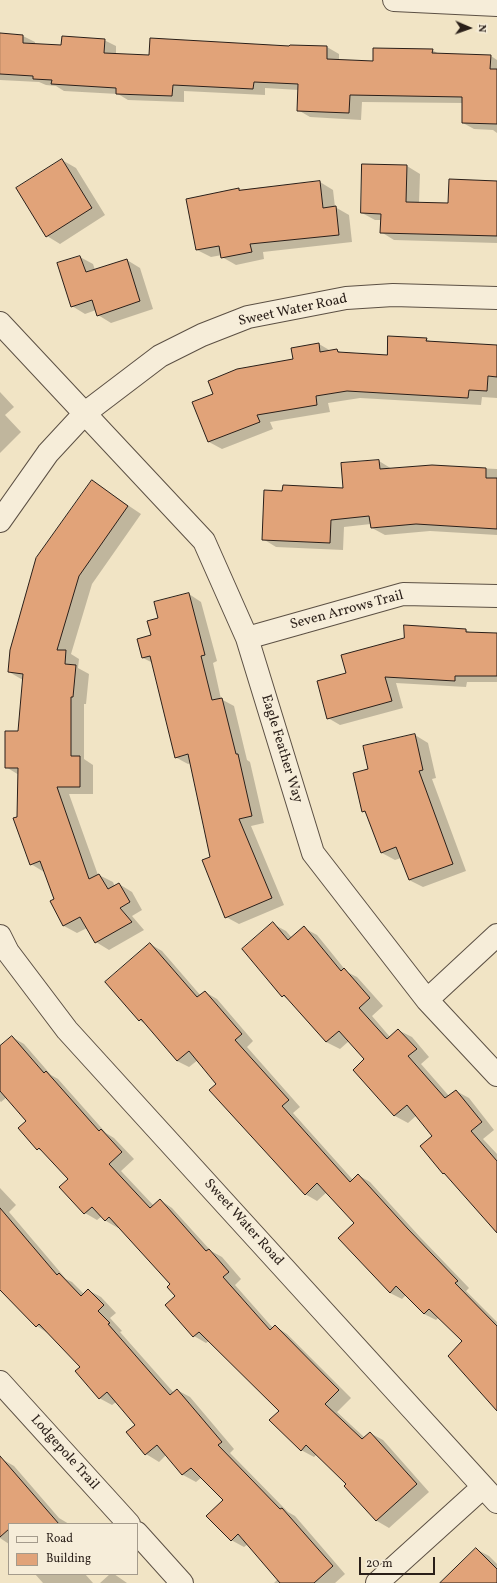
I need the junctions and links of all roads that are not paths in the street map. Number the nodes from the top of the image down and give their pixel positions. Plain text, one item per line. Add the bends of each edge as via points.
1 (394, 0) edge
2 (497, 5) edge
3 (497, 298) edge
4 (0, 323) edge
5 (85, 412) junction
6 (0, 521) edge
7 (497, 596) edge
8 (247, 638) junction
9 (497, 935) edge
10 (0, 936) edge
11 (427, 1000) junction
12 (497, 1074) edge
13 (0, 1382) edge
14 (490, 1494) edge
15 (128, 1523) edge
16 (138, 1534) edge
17 (182, 1583) edge
18 (378, 1583) edge

1 - 2 street
3 - 5 street, Sweet Water Road via 393,294 346,298 248,318 202,335 160,356
4 - 5 street, Eagle Feather Way
5 - 6 street, Sweet Water Road via 48,453
5 - 8 street, Eagle Feather Way via 204,540
7 - 8 street, Seven Arrows Trail via 403,594
8 - 11 street, Eagle Feather Way via 313,853
9 - 11 street
10 - 14 street, Sweet Water Road via 8,952 66,1030
11 - 12 street, Eagle Feather Way
13 - 15 street, Lodgepole Trail
14 - 18 street
16 - 17 street

